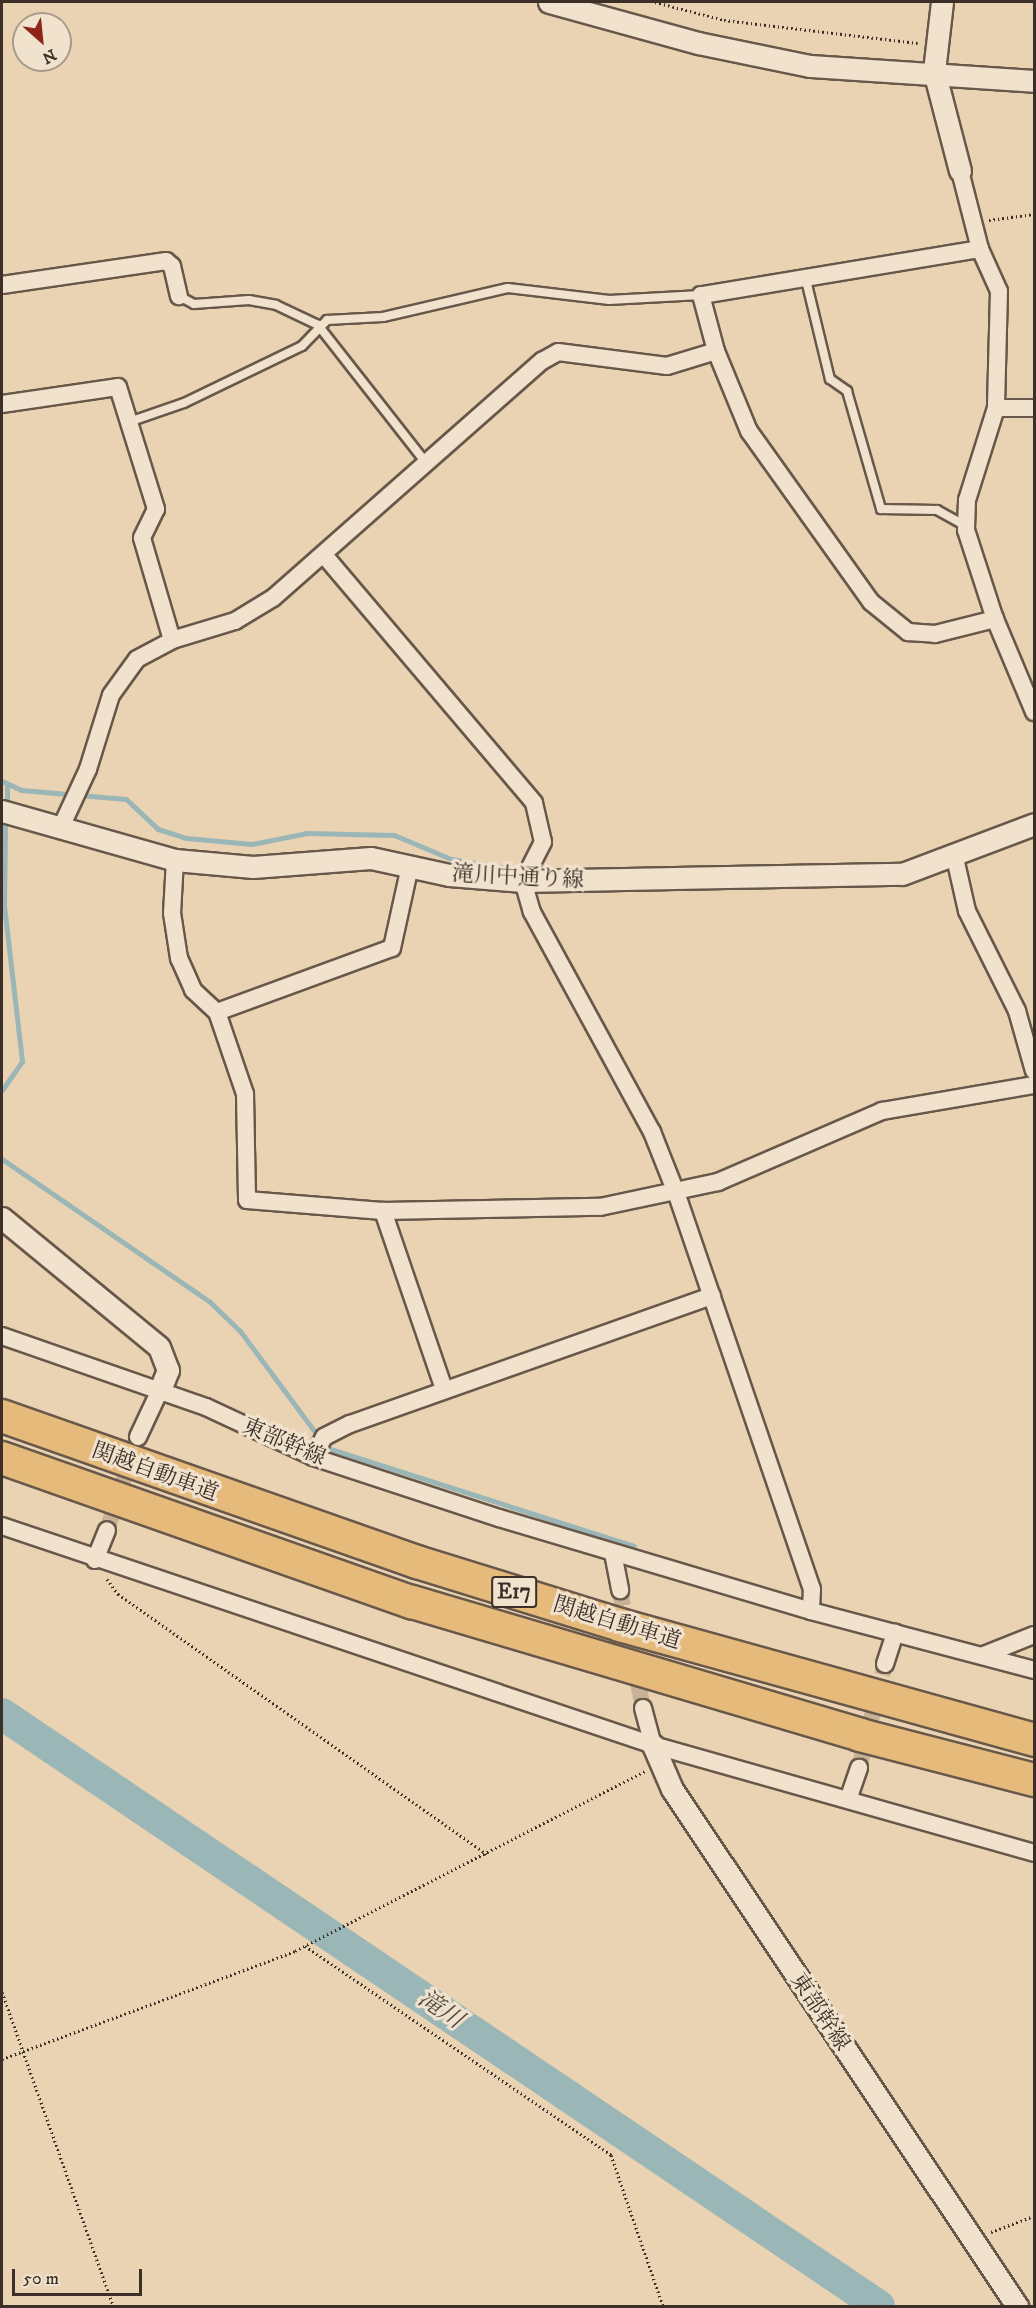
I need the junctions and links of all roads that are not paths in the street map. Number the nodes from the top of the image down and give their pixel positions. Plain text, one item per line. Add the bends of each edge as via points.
1 (549, 2) edge
2 (942, 2) edge
3 (934, 71) junction
4 (1035, 81) edge
5 (960, 171) joint
6 (980, 249) junction
7 (805, 276) junction
8 (2, 285) edge
9 (701, 295) junction
10 (179, 296) joint
11 (318, 326) junction
12 (716, 351) junction
13 (2, 404) edge
14 (996, 408) junction
15 (1035, 408) edge
16 (129, 422) junction
17 (427, 465) junction
18 (966, 526) junction
19 (324, 555) junction
20 (995, 619) junction
21 (172, 640) junction
22 (1035, 711) edge
23 (9, 813) edge
24 (1035, 824) edge
25 (62, 825) junction
26 (955, 858) junction
27 (175, 860) junction
28 (410, 866) junction
29 (523, 881) junction
30 (217, 1012) junction
31 (1035, 1071) edge
32 (1035, 1084) edge
33 (677, 1195) junction
34 (383, 1211) junction
35 (2, 1218) edge
36 (712, 1296) junction
37 (2, 1336) edge
38 (444, 1389) junction
39 (160, 1390) junction
40 (2, 1416) edge
41 (138, 1437) tunnel mouth
42 (318, 1447) junction
43 (2, 1458) edge
44 (2, 1526) edge
45 (107, 1530) tunnel mouth
46 (613, 1553) junction
47 (95, 1560) junction
48 (620, 1590) tunnel mouth
49 (811, 1611) junction
50 (895, 1633) junction
51 (1035, 1635) edge
52 (984, 1655) junction
53 (885, 1664) tunnel mouth
54 (1035, 1670) edge
55 (643, 1708) tunnel mouth
56 (1035, 1740) edge
57 (656, 1754) junction
58 (859, 1768) tunnel mouth
59 (1035, 1780) edge
60 (849, 1797) junction
61 (1035, 1853) edge
62 (1017, 2307) edge

1 - 3 street via 698,43 810,66
2 - 3 street
3 - 4 street
3 - 5 street
5 - 6 street
6 - 7 street
6 - 14 street via 999,291
7 - 9 street
7 - 18 lane via 830,379 847,391 881,509 937,510
8 - 10 street via 166,261 172,266
9 - 11 lane via 609,300 508,288 383,317 327,320
9 - 12 street
10 - 11 lane via 194,304 249,300 276,305
11 - 16 lane via 302,346 184,403
11 - 17 lane
12 - 17 street via 667,366 558,352
12 - 20 street via 749,431 888,621 908,632 935,634
13 - 16 street via 118,387
14 - 15 street
14 - 18 street via 967,500
16 - 21 street via 156,509 142,538
17 - 19 street
18 - 20 street
19 - 21 street via 235,621
19 - 29 street via 534,803 543,842
20 - 22 street
21 - 25 street via 137,659 111,695
23 - 25 street, 滝川中通り線
24 - 26 street, 滝川中通り線
25 - 27 street, 滝川中通り線
26 - 29 street, 滝川中通り線 via 902,874 858,878
26 - 31 street via 968,911 1017,1011
27 - 28 street, 滝川中通り線 via 253,867 371,858
27 - 30 street via 172,913 179,958 193,990
28 - 29 street, 滝川中通り線
28 - 30 street via 392,948
29 - 33 street via 532,912 652,1132
30 - 34 street via 245,1094 247,1200
32 - 33 street via 882,1111 754,1168
33 - 34 street via 600,1207
33 - 36 street
34 - 38 street
35 - 39 street via 159,1347 168,1370
36 - 38 street
36 - 49 street via 812,1589
37 - 39 street, 東部幹線
38 - 42 street
39 - 41 street
39 - 42 street, 東部幹線
40 - 56 highway, 関越自動車道 / E17 via 429,1565 620,1625
42 - 46 street, 東部幹線
43 - 59 highway, 関越自動車道 / E17 via 412,1602 860,1735
44 - 47 street
45 - 47 street
46 - 48 street
46 - 49 street, 東部幹線
47 - 57 street
49 - 50 street, 東部幹線
50 - 52 street, 東部幹線
50 - 53 street
51 - 52 street
52 - 54 street, 東部幹線
55 - 57 street, 東部幹線
57 - 60 street
57 - 62 street, 東部幹線
58 - 60 street
60 - 61 street

